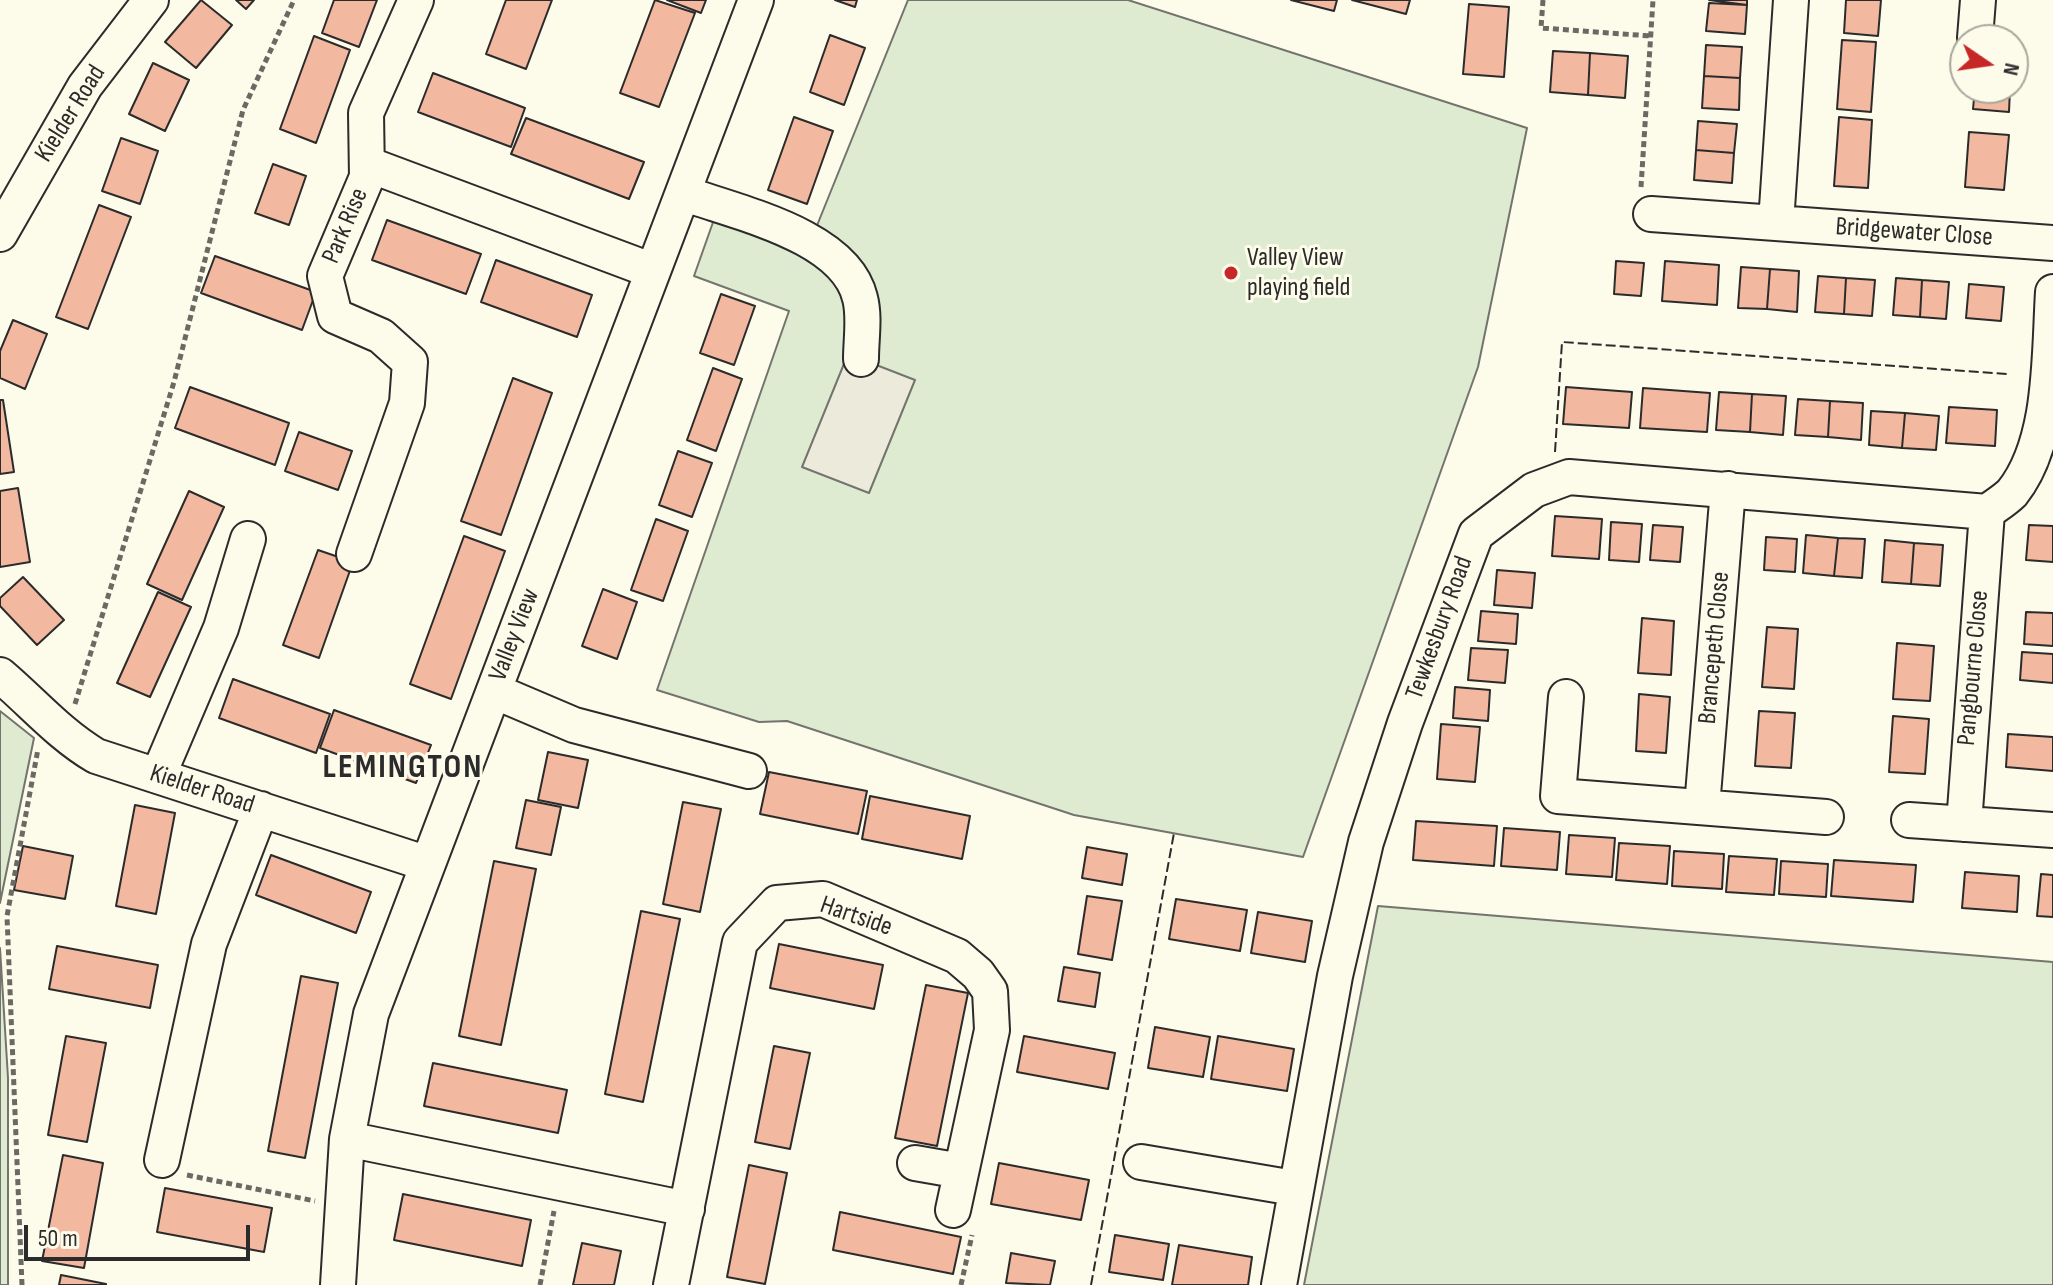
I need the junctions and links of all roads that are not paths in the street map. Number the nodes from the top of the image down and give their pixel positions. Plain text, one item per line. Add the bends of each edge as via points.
1 (151, 0) edge
2 (416, 0) edge
3 (756, 0) edge
4 (1791, 0) edge
5 (1978, 0) edge
6 (1976, 24) edge
7 (367, 164) junction
8 (683, 193) junction
9 (1651, 214) road end
10 (1776, 223) junction
11 (0, 234) edge
12 (2053, 243) edge
13 (653, 271) junction
14 (2053, 292) edge
15 (861, 359) dead end
16 (1728, 489) junction
17 (1987, 512) junction
18 (248, 539) dead end
19 (354, 554) dead end
20 (0, 675) edge
21 (494, 691) junction
22 (1566, 697) dead end
23 (749, 771) dead end
24 (158, 776) junction
25 (1702, 807) junction
26 (261, 809) junction
27 (1826, 817) dead end
28 (1909, 820) dead end
29 (1964, 824) junction
30 (2053, 830) edge
31 (428, 864) junction
32 (347, 1139) junction
33 (162, 1160) road end
34 (1141, 1162) dead end
35 (915, 1163) dead end
36 (961, 1171) junction
37 (1294, 1188) junction
38 (687, 1209) junction
39 (953, 1210) road end
40 (338, 1285) edge
41 (671, 1285) edge
42 (1279, 1285) edge

1 - 11 street, Kielder Road via 85,86
2 - 7 street, Park Rise via 366,113
3 - 8 street, Valley View
4 - 10 street
5 - 6 street
7 - 13 street
7 - 19 street, Park Rise via 367,177 325,276 335,316 381,336 410,362 407,403
8 - 13 street, Valley View
8 - 15 street via 808,240 843,263 861,299
9 - 10 street, Bridgewater Close
10 - 12 street, Bridgewater Close
13 - 21 street, Valley View
14 - 17 street via 2040,440 2011,494
16 - 17 street, Tewkesbury Road
16 - 25 street, Brancepeth Close
16 - 37 street, Tewkesbury Road via 1569,477 1534,490 1476,534 1366,842
17 - 29 street, Pangbourne Close
18 - 24 street via 221,628
20 - 24 street, Kielder Road via 64,737 96,756
21 - 23 street via 574,725
21 - 31 street, Valley View
22 - 25 street via 1558,796
24 - 26 street, Kielder Road
25 - 27 street
26 - 31 street, Kielder Road
26 - 33 street via 209,944
28 - 29 street
29 - 30 street
31 - 32 street, Valley View via 371,1014
32 - 38 street
32 - 40 street, Valley View
34 - 37 street
35 - 36 street
36 - 38 street, Hartside via 992,1030 990,991 957,956 823,899 777,903 740,942
36 - 39 street, Hartside
37 - 42 street, Tewkesbury Road
38 - 41 street, Hartside

